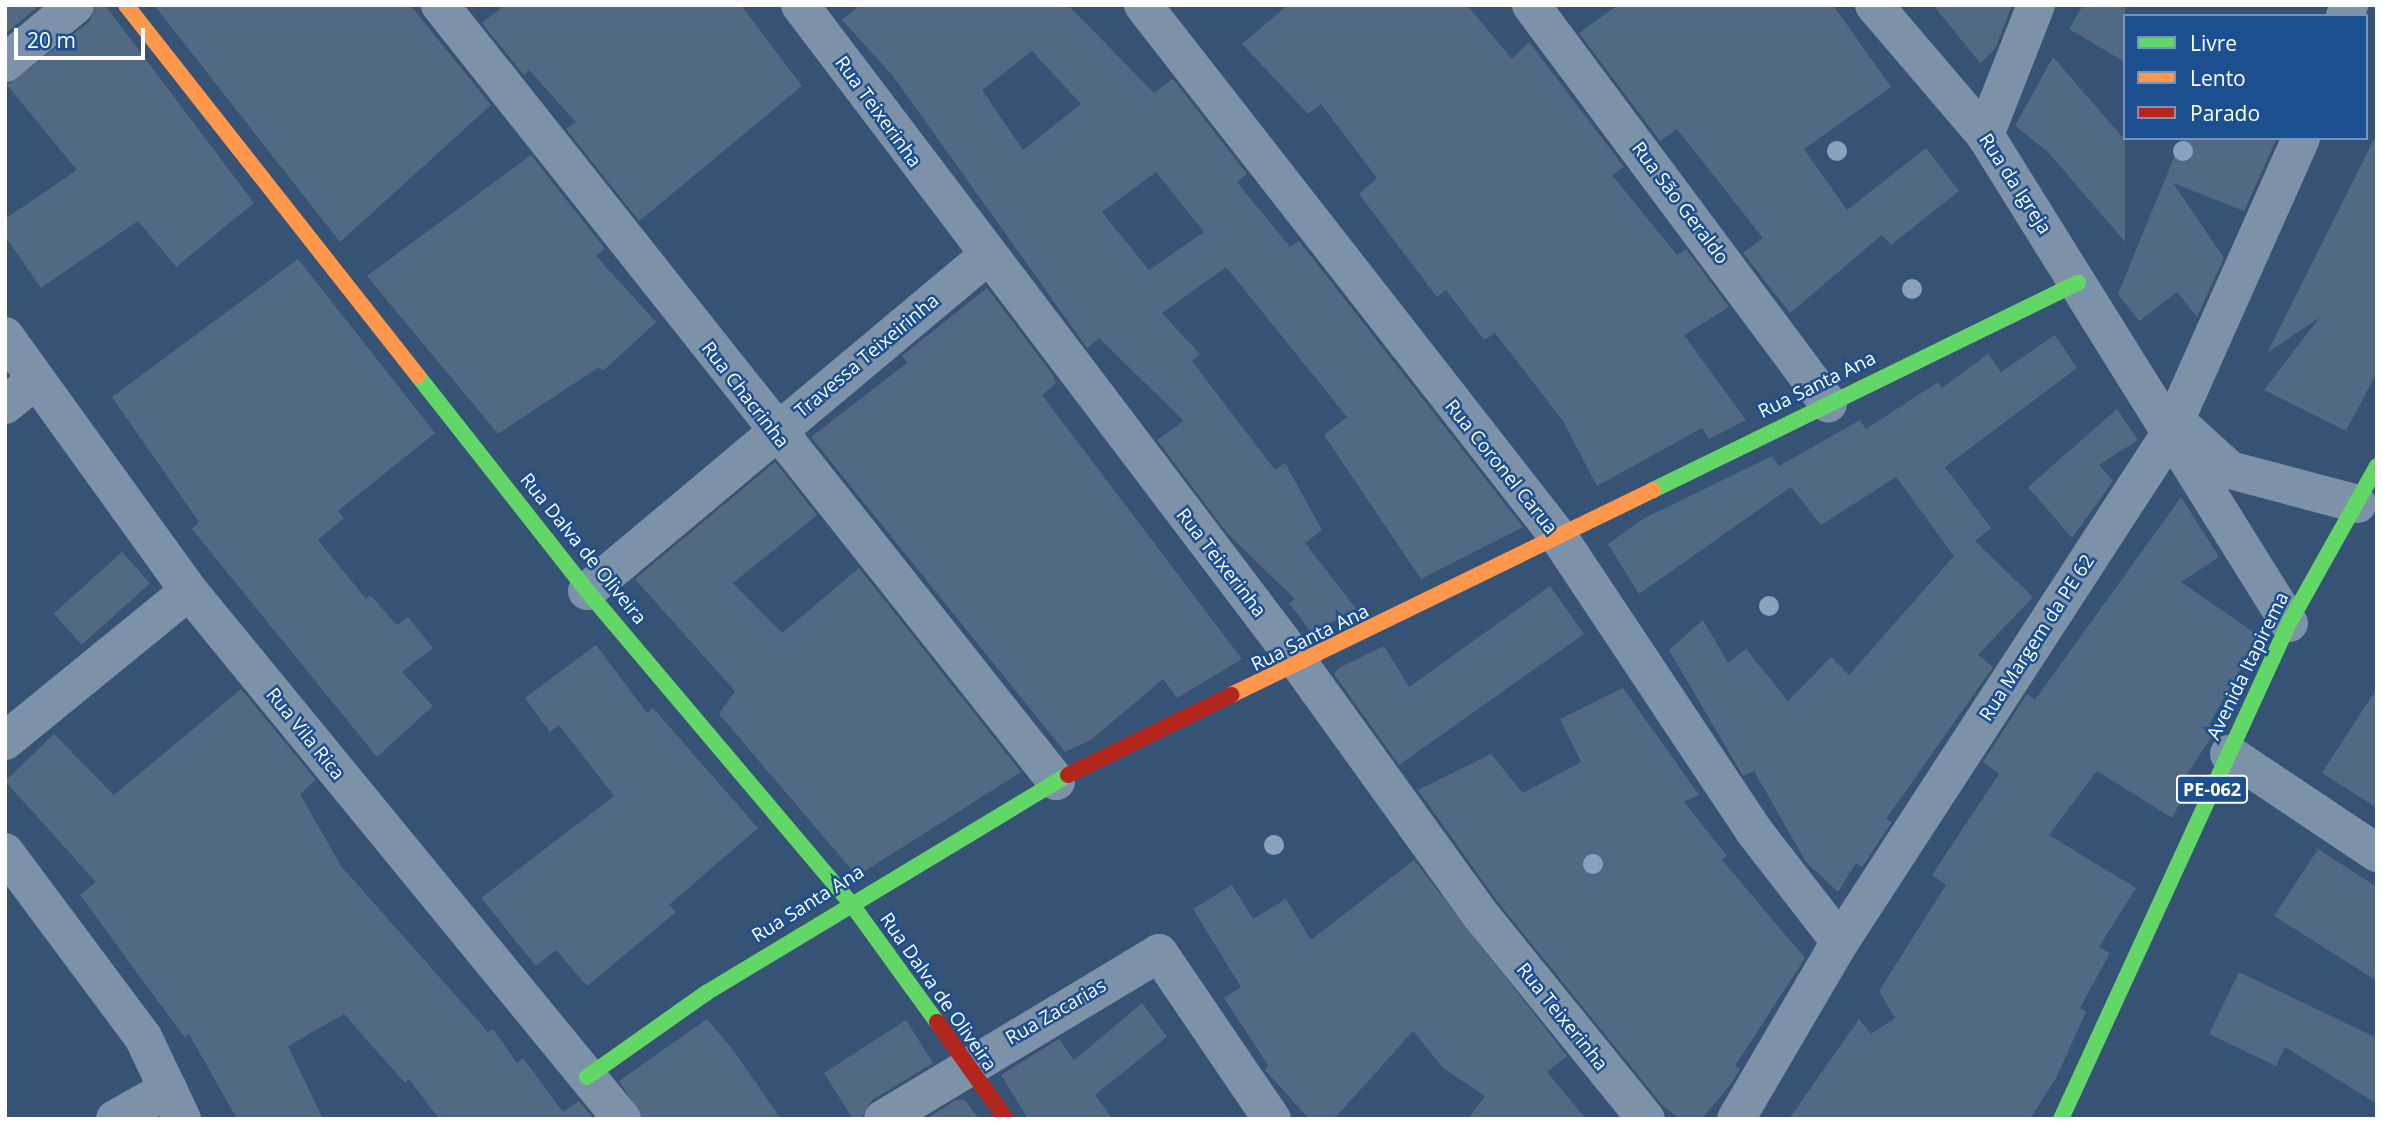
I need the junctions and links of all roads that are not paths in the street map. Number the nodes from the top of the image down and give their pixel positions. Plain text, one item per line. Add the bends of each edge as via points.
1 (75, 5) edge
2 (126, 5) edge
3 (440, 5) edge
4 (800, 5) edge
5 (1143, 5) edge
6 (1531, 5) edge
7 (1874, 5) edge
8 (2036, 5) edge
9 (5, 63) edge
10 (1985, 135) junction
11 (2300, 140) edge
12 (986, 257) junction
13 (2078, 283) junction
14 (5, 336) edge
15 (36, 380) junction
16 (1828, 403) junction
17 (5, 405) edge
18 (2173, 429) junction
19 (774, 433) junction
20 (2377, 466) edge
21 (2358, 504) junction
22 (1559, 539) junction
23 (189, 591) junction
24 (587, 591) junction
25 (2289, 623) junction
26 (1301, 666) junction
27 (5, 741) edge
28 (2229, 754) junction
29 (1056, 781) junction
30 (5, 852) edge
31 (2377, 853) edge
32 (850, 902) junction
33 (1840, 942) junction
34 (962, 1066) junction
35 (587, 1077) junction
36 (175, 1104) edge
37 (116, 1119) edge
38 (622, 1119) edge
39 (883, 1119) edge
40 (1006, 1119) edge
41 (1272, 1119) edge
42 (1646, 1119) edge
43 (1736, 1119) edge
44 (2061, 1119) edge

1 - 9 street
2 - 24 street, Rua Dalva de Oliveira
3 - 19 street, Rua Chacrinha
4 - 12 street, Rua Teixerinha
5 - 22 street, Rua Coronel Carua
6 - 16 street, Rua São Geraldo
7 - 10 street, Rua da Igreja
8 - 10 street
10 - 13 street, Rua da Igreja
11 - 18 street, Rua Margem da PE 62
12 - 19 street, Travessa Teixeirinha
12 - 26 street, Rua Teixerinha
13 - 16 street, Rua Santa Ana
13 - 18 street, Rua da Igreja via 2135,378
14 - 15 street, Rua Vila Rica
15 - 17 street
15 - 23 street, Rua Vila Rica
16 - 22 street, Rua Santa Ana
18 - 21 street, Rua da Igreja via 2230,470
18 - 25 street, Rua da Igreja
18 - 33 street, Rua Margem da PE 62
19 - 24 street, Travessa Teixeirinha
19 - 29 street, Rua Chacrinha
20 - 21 street, Avenida Itapirema / PE-062
21 - 25 street, Avenida Itapirema / PE-062
22 - 26 street, Rua Santa Ana
22 - 33 street, Rua Coronel Carua via 1754,831
23 - 27 street
23 - 35 street, Rua Vila Rica
24 - 32 street, Rua Dalva de Oliveira
25 - 28 street, Avenida Itapirema / PE-062
26 - 29 street, Rua Santa Ana
26 - 42 street, Rua Teixerinha via 1479,913
28 - 31 street
28 - 44 street, Avenida Itapirema / PE-062
29 - 32 street, Rua Santa Ana
30 - 36 street via 136,1027
32 - 34 street, Rua Dalva de Oliveira
32 - 35 street, Rua Santa Ana
33 - 43 street, Rua Margem da PE 62
34 - 39 street, Rua Zacarias
34 - 40 street, Rua Dalva de Oliveira
34 - 41 street, Rua Zacarias via 1159,953
35 - 38 street, Rua Vila Rica
36 - 37 street

